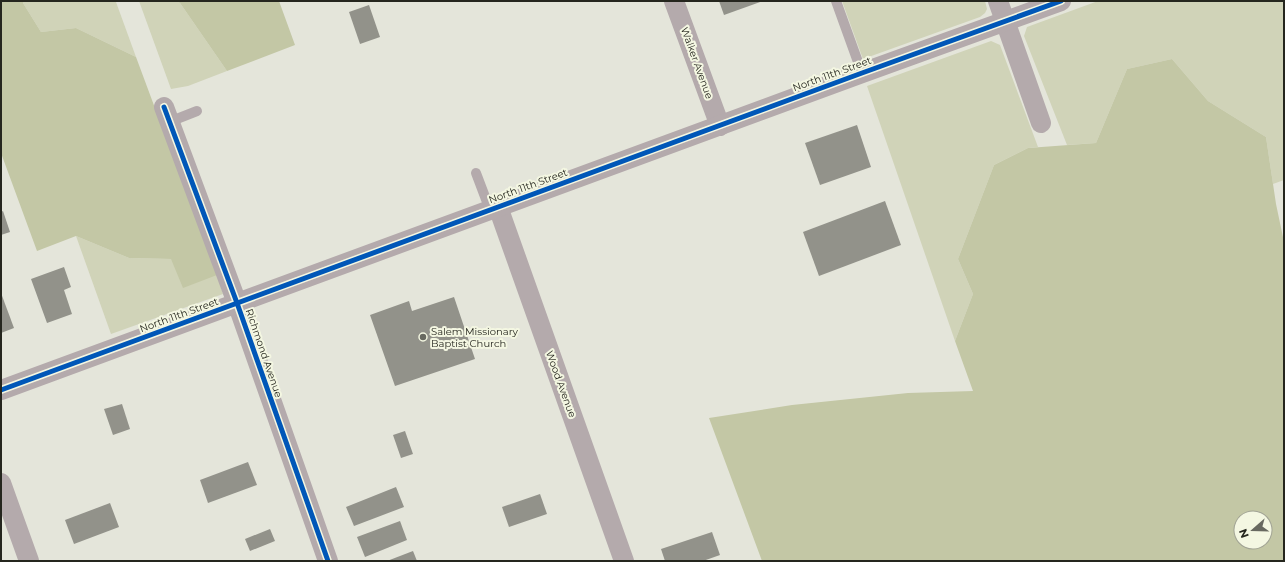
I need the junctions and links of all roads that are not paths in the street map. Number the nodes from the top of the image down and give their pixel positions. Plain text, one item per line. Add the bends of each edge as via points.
1 (674, 1) edge
2 (836, 1) edge
3 (998, 1) edge
4 (1062, 1) edge
5 (1005, 22) junction
6 (862, 73) junction
7 (197, 111) dead end
8 (166, 114) joint
9 (1041, 123) dead end
10 (720, 126) junction
11 (476, 173) dead end
12 (494, 209) junction
13 (237, 303) junction
14 (1, 390) edge
15 (1, 483) edge
16 (29, 561) edge
17 (328, 561) edge
18 (624, 561) edge

1 - 10 street, Walker Avenue
2 - 6 lane
3 - 5 street
4 - 5 street, North 11th Street
5 - 6 street, North 11th Street
5 - 9 street
6 - 10 street, North 11th Street
7 - 8 lane
8 - 13 street, Richmond Avenue
10 - 12 street, North 11th Street
11 - 12 lane
12 - 13 street, North 11th Street
12 - 18 street, Wood Avenue
13 - 14 street, North 11th Street
13 - 17 street, Richmond Avenue
15 - 16 street

